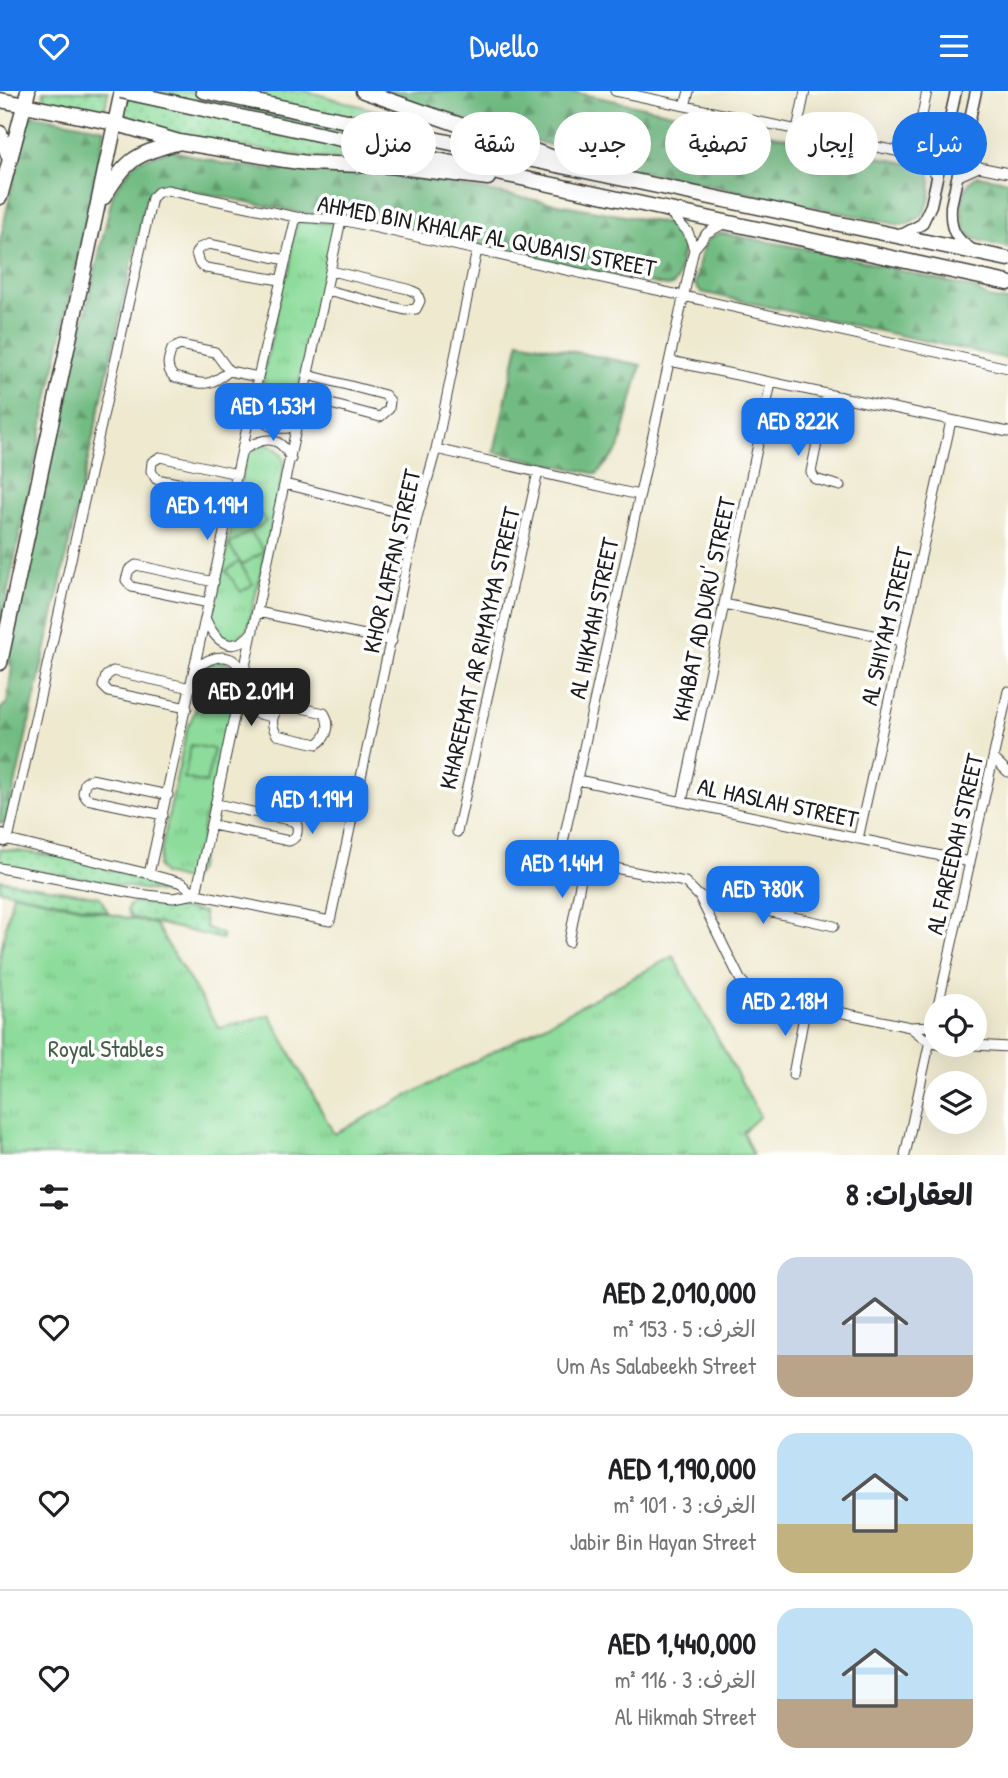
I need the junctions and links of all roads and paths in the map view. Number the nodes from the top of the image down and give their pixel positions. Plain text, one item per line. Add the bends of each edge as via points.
1 (34, 91) edge
2 (203, 91) edge
3 (363, 91) edge
4 (615, 91) edge
5 (689, 91) edge
6 (805, 91) edge
7 (928, 91) edge
8 (956, 91) edge
9 (976, 91) edge
10 (121, 93) edge
11 (27, 98) edge
12 (0, 100) edge
13 (685, 106) junction
14 (51, 110) junction
15 (801, 112) edge
16 (924, 112) edge
17 (951, 112) edge
18 (971, 112) edge
19 (90, 118) junction
20 (114, 123) junction
21 (785, 127) edge
22 (0, 133) edge
23 (179, 142) junction
24 (9, 157) junction
25 (554, 157) edge
26 (554, 165) edge
27 (987, 169) edge
28 (1008, 173) edge
29 (601, 175) edge
30 (937, 175) edge
31 (961, 175) edge
32 (957, 177) joint
33 (542, 182) junction
34 (0, 197) edge
35 (99, 204) junction
36 (931, 205) junction
37 (951, 206) junction
38 (667, 210) junction
39 (296, 217) junction
40 (341, 220) junction
41 (726, 223) junction
42 (898, 237) junction
43 (477, 250) junction
44 (694, 250) junction
45 (977, 252) junction
46 (1008, 259) edge
47 (286, 260) junction
48 (331, 271) junction
49 (280, 280) junction
50 (1008, 283) edge
51 (327, 290) junction
52 (685, 295) junction
53 (670, 361) junction
54 (1008, 368) edge
55 (229, 371) junction
56 (308, 375) junction
57 (258, 377) junction
58 (771, 383) junction
59 (827, 394) junction
60 (304, 397) junction
61 (252, 406) junction
62 (300, 414) junction
63 (951, 421) junction
64 (1008, 432) edge
65 (436, 449) junction
66 (242, 451) junction
67 (290, 459) junction
68 (538, 473) junction
69 (237, 474) junction
70 (285, 484) junction
71 (840, 486) dead end
72 (232, 493) junction
73 (639, 495) junction
74 (417, 517) junction
75 (214, 582) junction
76 (209, 603) junction
77 (724, 604) junction
78 (258, 612) junction
79 (206, 620) junction
80 (254, 630) junction
81 (392, 641) junction
82 (902, 641) junction
83 (0, 663) edge
84 (195, 669) junction
85 (243, 680) junction
86 (191, 688) junction
87 (1008, 691) edge
88 (187, 708) junction
89 (237, 709) junction
90 (272, 717) junction
91 (993, 758) junction
92 (1008, 772) edge
93 (578, 780) junction
94 (168, 795) junction
95 (682, 802) junction
96 (217, 804) junction
97 (163, 815) junction
98 (213, 825) junction
99 (457, 832) dead end
100 (3, 839) edge
101 (858, 839) junction
102 (970, 862) junction
103 (584, 863) junction
104 (0, 868) edge
105 (149, 874) junction
106 (196, 894) junction
107 (698, 896) junction
108 (834, 926) dead end
109 (569, 942) dead end
110 (941, 994) edge
111 (806, 1005) junction
112 (910, 1027) junction
113 (924, 1028) edge
114 (924, 1037) edge
115 (987, 1046) edge
116 (1008, 1047) edge
117 (931, 1057) edge
118 (793, 1075) dead end
119 (905, 1155) edge

1 - 14 main road via 40,104
2 - 26 main road
3 - 25 main road
4 - 13 street
5 - 13 street
6 - 15 street
7 - 16 street
8 - 17 street
9 - 18 street
10 - 19 main road via 106,115
10 - 20 main road
10 - 33 main road, bridge
11 - 12 main road
11 - 14 main road
11 - 24 main road
13 - 21 street
14 - 19 main road
19 - 20 main road
20 - 23 main road
20 - 35 main road
22 - 24 main road
23 - 33 main road via 307,163 390,166
23 - 35 main road via 134,158
24 - 34 main road
27 - 28 street
29 - 42 main road
30 - 36 street
31 - 32 street
32 - 37 street
33 - 38 main road
35 - 83 main road
36 - 37 street via 941,214
36 - 42 street via 922,224
37 - 45 street via 950,221 957,239
38 - 41 main road
38 - 44 street via 688,232
39 - 40 street, AHMED BIN KHALAF AL QUBAISI STREET
39 - 47 street
39 - 100 street, AHMED BIN KHALAF AL QUBAISI STREET via 167,190 152,198
40 - 43 street, AHMED BIN KHALAF AL QUBAISI STREET
40 - 48 street
41 - 44 street via 707,233
41 - 50 main road
42 - 45 main road
43 - 52 street, AHMED BIN KHALAF AL QUBAISI STREET
43 - 65 street, KHOR LAFFAN STREET
44 - 52 street, AL HIKMAH STREET
45 - 46 main road
47 - 49 street
47 - 49 street via 209,244 196,253 206,268
48 - 51 street
48 - 51 street via 408,289 417,293 420,301 416,309 405,310
49 - 57 street
51 - 56 street
52 - 53 street, AL HIKMAH STREET
52 - 54 street, AHMED BIN KHALAF AL QUBAISI STREET
53 - 58 street
53 - 73 street, AL HIKMAH STREET
55 - 55 street via 208,384 174,377 167,367 168,358 180,345 215,352
55 - 57 street
56 - 60 street
56 - 60 street via 385,395 390,409 380,417
57 - 61 street
58 - 59 street
58 - 77 street, KHABAT AD DURU' STREET
59 - 63 street
59 - 71 street via 811,472 815,479
60 - 62 street
61 - 62 street via 259,419 273,428 290,426
61 - 66 street
62 - 67 street
63 - 64 street
63 - 82 street, AL SHIYAM STREET
65 - 68 street
65 - 74 street, KHOR LAFFAN STREET
66 - 67 street via 254,442 272,440 286,448
66 - 69 street
67 - 70 street
68 - 73 street
68 - 99 street, KHAREEMAT AR RIMAYMA STREET
69 - 72 street
69 - 72 street via 160,457 152,462 156,479
70 - 74 street
70 - 78 street
72 - 75 street
73 - 93 street, AL HIKMAH STREET
74 - 81 street, KHOR LAFFAN STREET
75 - 76 street
75 - 76 street via 136,565 126,580 132,587
76 - 79 street
77 - 82 street
77 - 95 street, KHABAT AD DURU' STREET
78 - 80 street
78 - 81 street
79 - 80 street via 222,643 238,643
79 - 84 street
80 - 85 street
81 - 106 street, KHOR LAFFAN STREET via 330,921
82 - 101 street, AL SHIYAM STREET
84 - 85 street via 210,658 224,657 237,663
84 - 86 street
85 - 89 street
86 - 88 street
86 - 88 street via 113,671 103,686 109,692
87 - 91 street, AL FAREEDAH STREET
88 - 94 street
89 - 90 street
89 - 96 street
90 - 90 street via 277,735 317,744 328,730 324,713 284,703
91 - 92 street
91 - 102 street, AL FAREEDAH STREET
93 - 95 street, AL HASLAH STREET
93 - 103 street, AL HIKMAH STREET via 563,844 569,858
94 - 97 street
94 - 97 street via 91,779 85,783 87,799
95 - 101 street, AL HASLAH STREET
96 - 98 street
96 - 98 street via 293,821 298,832 289,841
97 - 105 street
98 - 106 street
100 - 105 street
101 - 102 street, AL HASLAH STREET
102 - 110 street, AL FAREEDAH STREET
103 - 107 street via 685,882
103 - 109 street
104 - 106 street via 138,894 173,898
105 - 106 street via 182,883
107 - 108 street
107 - 111 street via 750,991
111 - 112 street
111 - 118 street
112 - 113 street
112 - 114 street
115 - 116 street
117 - 119 street

